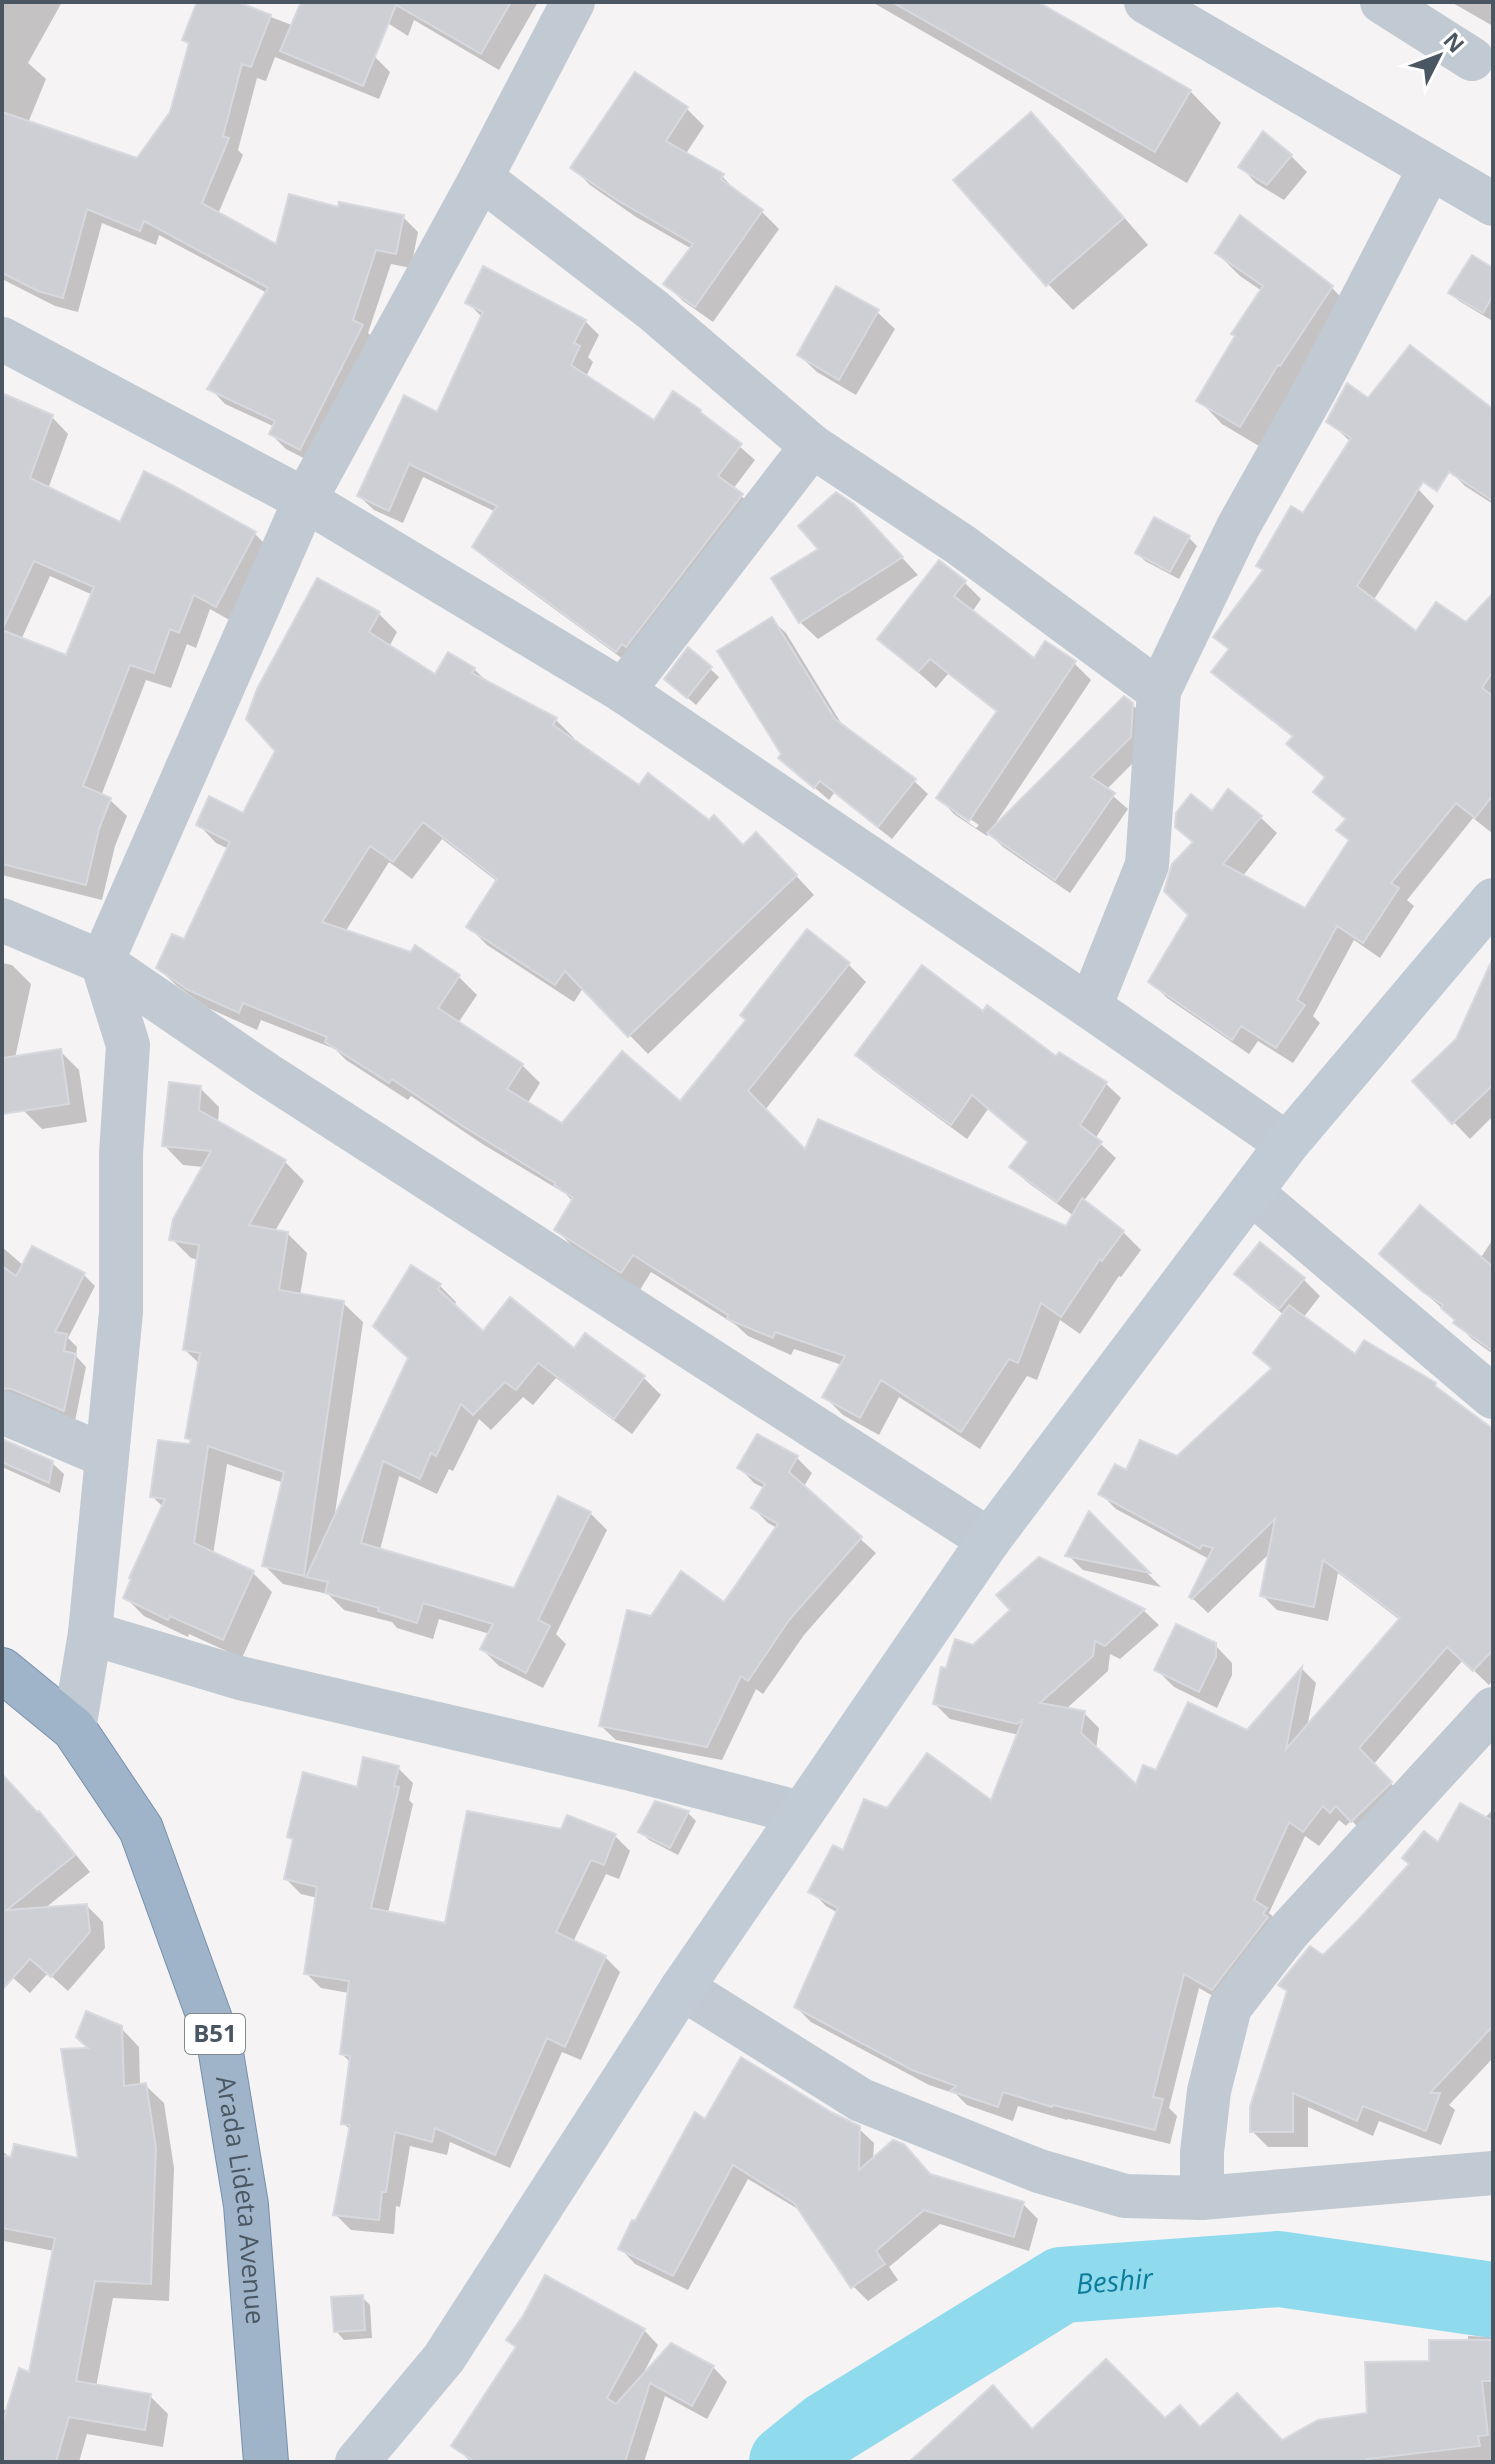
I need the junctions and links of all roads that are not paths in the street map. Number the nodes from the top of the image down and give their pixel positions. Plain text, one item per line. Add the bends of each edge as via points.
1 (573, 2) edge
2 (1146, 2) edge
3 (1382, 2) edge
4 (1472, 59) dead end
5 (1430, 168) junction
6 (481, 178) junction
7 (1493, 204) edge
8 (2, 339) edge
9 (812, 446) junction
10 (305, 500) junction
11 (623, 691) junction
12 (1159, 691) junction
13 (1493, 900) edge
14 (2, 920) edge
15 (102, 962) junction
16 (1090, 1007) junction
17 (1287, 1144) junction
18 (1252, 1193) junction
19 (1493, 1397) edge
20 (2, 1412) edge
21 (106, 1456) junction
22 (989, 1540) junction
23 (90, 1633) junction
24 (2, 1670) edge
25 (1493, 1709) edge
26 (74, 1729) junction
27 (801, 1813) junction
28 (682, 1988) junction
29 (1493, 2173) edge
30 (1202, 2198) junction
31 (266, 2462) edge
32 (357, 2462) edge

1 - 6 street
2 - 5 street
3 - 4 street
5 - 7 street
5 - 12 street via 1238,527
6 - 9 street via 653,310
6 - 10 street
8 - 10 street
9 - 11 street
9 - 12 street via 961,545
10 - 11 street
10 - 15 street
11 - 16 street
12 - 16 street via 1147,865
13 - 17 main road
14 - 15 street
15 - 21 street via 128,1045 121,1154 121,1312
15 - 22 street via 266,1074
16 - 17 street
17 - 18 main road
18 - 19 street
18 - 22 main road
20 - 21 street
21 - 23 street
22 - 27 main road
23 - 26 street
23 - 27 street via 240,1678
24 - 26 highway, Arada Lideta Avenue / B51
25 - 30 street via 1289,1931 1230,2007 1209,2091
26 - 31 highway, Arada Lideta Avenue / B51 via 141,1829 220,2047 246,2205
27 - 28 main road
28 - 30 street via 861,2100 1039,2171 1111,2192
28 - 32 main road via 444,2358
29 - 30 street

